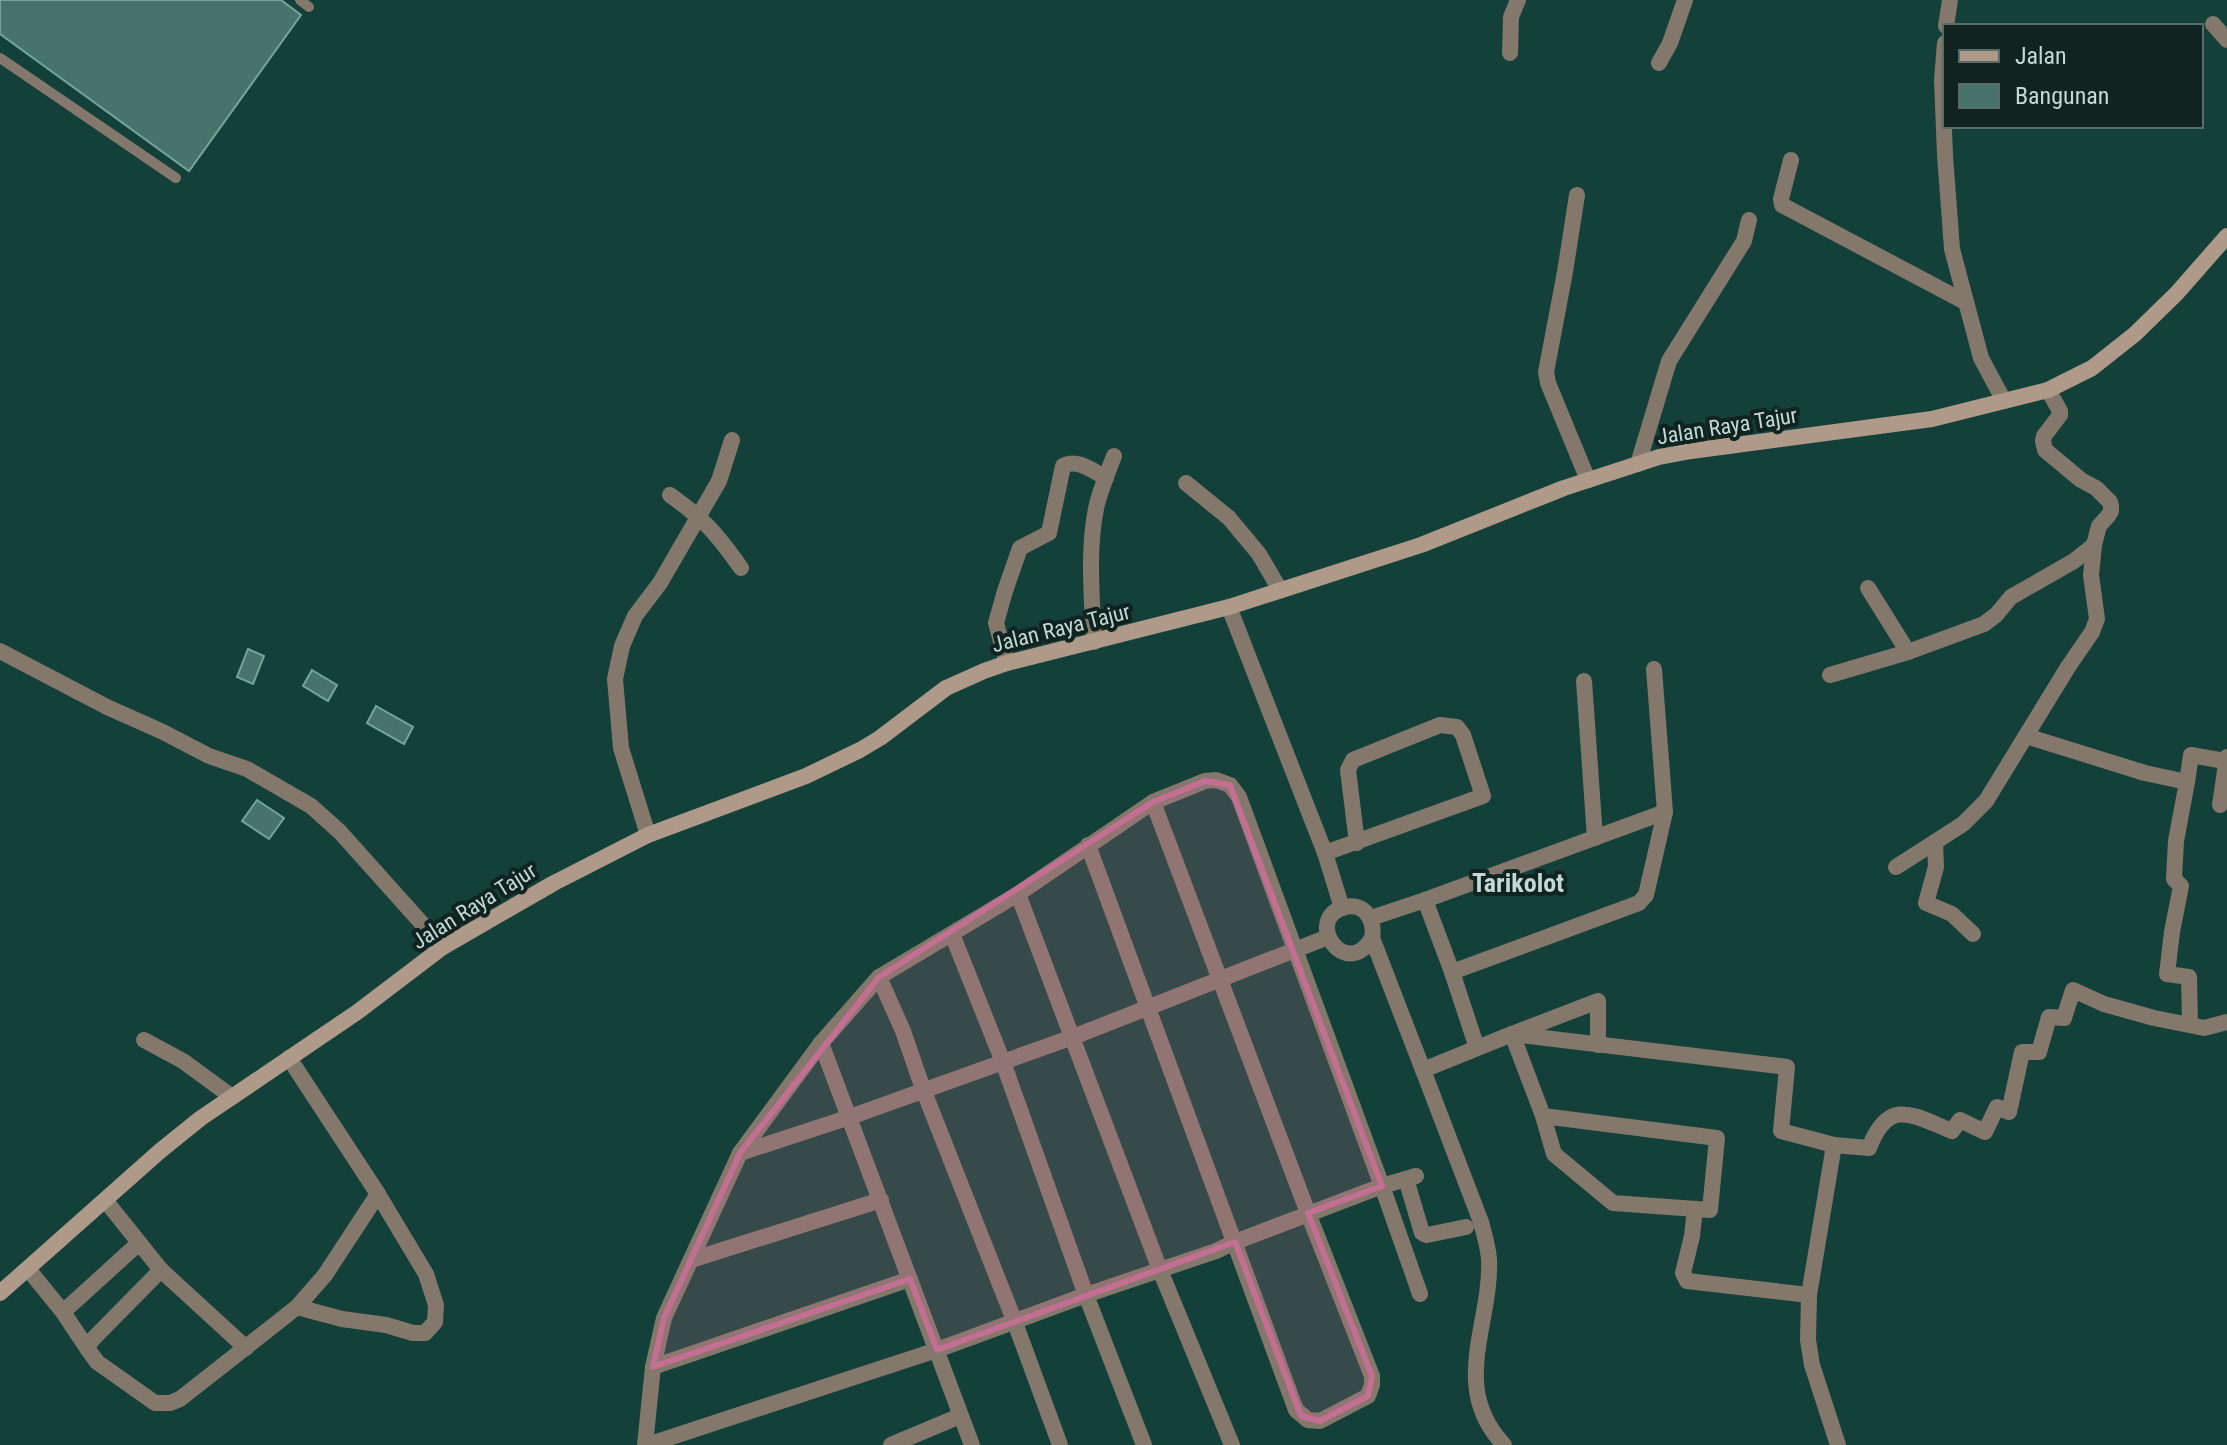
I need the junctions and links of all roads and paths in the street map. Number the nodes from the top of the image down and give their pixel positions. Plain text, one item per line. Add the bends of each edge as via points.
1 (1518, 0) edge
2 (1685, 0) edge
3 (1950, 0) edge
4 (1946, 24) edge
5 (2213, 24) dead end
6 (2227, 40) edge
7 (1510, 53) dead end
8 (0, 58) edge
9 (1659, 63) dead end
10 (1945, 128) edge
11 (1791, 160) dead end
12 (176, 178) dead end
13 (1577, 195) dead end
14 (1749, 220) dead end
15 (2227, 236) edge
16 (1965, 302) junction
17 (2048, 390) junction
18 (2004, 401) junction
19 (732, 440) dead end
20 (1114, 456) dead end
21 (1638, 464) junction
22 (1106, 478) junction
23 (1588, 480) junction
24 (1186, 483) dead end
25 (670, 495) dead end
26 (699, 516) junction
27 (2094, 545) junction
28 (741, 568) dead end
29 (1868, 588) dead end
30 (1280, 590) junction
31 (1229, 607) junction
32 (1094, 642) junction
33 (0, 651) edge
34 (1908, 652) junction
35 (1007, 663) junction
36 (1654, 669) dead end
37 (1830, 675) dead end
38 (1584, 681) dead end
39 (2026, 736) junction
40 (2226, 759) edge
41 (2187, 782) junction
42 (2223, 796) edge
43 (1153, 802) junction
44 (1665, 812) junction
45 (648, 835) junction
46 (1595, 838) junction
47 (1935, 842) junction
48 (1357, 843) junction
49 (1088, 845) junction
50 (1325, 853) junction
51 (1896, 867) dead end
52 (1018, 894) junction
53 (1425, 900) junction
54 (1342, 908) junction
55 (1371, 918) junction
56 (952, 934) junction
57 (1973, 934) dead end
58 (1328, 937) junction
59 (1372, 938) junction
60 (443, 947) junction
61 (1294, 949) junction
62 (1452, 972) junction
63 (879, 977) junction
64 (1220, 979) junction
65 (1148, 1006) junction
66 (2227, 1022) edge
67 (2190, 1024) junction
68 (1512, 1034) junction
69 (1073, 1037) junction
70 (144, 1040) dead end
71 (821, 1043) junction
72 (1598, 1045) junction
73 (1477, 1048) junction
74 (289, 1058) junction
75 (1003, 1062) junction
76 (1423, 1070) junction
77 (923, 1089) junction
78 (232, 1097) junction
79 (1543, 1116) junction
80 (850, 1117) junction
81 (1834, 1145) junction
82 (740, 1153) junction
83 (1382, 1186) junction
84 (378, 1194) junction
85 (105, 1200) junction
86 (881, 1200) junction
87 (1695, 1209) junction
88 (1308, 1213) junction
89 (1466, 1227) dead end
90 (1235, 1242) junction
91 (139, 1243) junction
92 (691, 1260) junction
93 (28, 1269) junction
94 (161, 1270) junction
95 (1160, 1270) junction
96 (910, 1279) junction
97 (0, 1293) edge
98 (1420, 1294) dead end
99 (1086, 1295) junction
100 (1809, 1295) junction
101 (297, 1307) junction
102 (63, 1312) junction
103 (1014, 1320) junction
104 (87, 1348) junction
105 (246, 1348) junction
106 (937, 1350) junction
107 (653, 1367) junction
108 (960, 1416) junction
109 (914, 1441) edge
110 (646, 1445) edge
111 (891, 1445) edge
112 (972, 1445) edge
113 (1060, 1445) edge
114 (1144, 1445) edge
115 (1232, 1445) edge
116 (1504, 1445) edge
117 (1838, 1445) edge

1 - 7 street via 1511,17
2 - 9 street
3 - 4 street
5 - 6 street
8 - 12 lane
10 - 16 street via 1952,249
11 - 16 street via 1782,205
13 - 23 street via 1546,372
14 - 21 street via 1744,241 1669,361
15 - 17 main road, Jalan Raya Tajur via 2135,334 2092,368
16 - 18 street via 1981,358
17 - 18 main road, Jalan Raya Tajur
17 - 27 street via 2060,415 2044,436 2045,450 2110,502 2111,511 2099,526
18 - 21 main road, Jalan Raya Tajur via 1932,419 1691,451
19 - 26 street via 719,481
20 - 22 street
21 - 23 main road, Jalan Raya Tajur
22 - 32 street via 1094,519
22 - 35 street via 1077,463 1063,466 1049,533 1020,548 1005,591 996,623
23 - 30 main road, Jalan Raya Tajur via 1421,545
24 - 30 street via 1229,518
25 - 26 street
26 - 28 street
26 - 45 street via 635,616 615,679 621,748
27 - 34 street via 2011,597 1984,624
27 - 39 street via 2091,575 2097,619
29 - 34 street
30 - 31 main road, Jalan Raya Tajur
31 - 32 main road, Jalan Raya Tajur
31 - 50 street
32 - 35 main road, Jalan Raya Tajur
33 - 60 street via 209,756 247,769 311,806
34 - 37 street
35 - 45 main road, Jalan Raya Tajur via 946,688 880,738 806,776
36 - 44 street
38 - 46 street
39 - 41 street
39 - 47 street via 1986,801
40 - 41 street via 2191,755
40 - 42 street
41 - 67 street via 2176,841 2174,879 2181,886 2167,974 2189,977
43 - 49 street
43 - 61 street via 1205,781 1230,785 1239,797
43 - 64 street
44 - 46 street
44 - 62 street via 1646,895 1639,903
45 - 60 main road, Jalan Raya Tajur
46 - 53 street
47 - 51 street
47 - 57 street via 1936,867 1926,903 1952,914
48 - 48 street via 1348,770 1353,760 1440,725 1457,727 1483,796
48 - 50 street
49 - 52 street
49 - 65 street
50 - 54 street
52 - 56 street
52 - 69 street
53 - 55 street
53 - 62 street
54 - 55 street via 1358,907
54 - 58 street via 1329,920
55 - 59 street
56 - 63 street
56 - 75 street
58 - 59 street via 1349,953 1363,950
58 - 61 street
59 - 76 street
60 - 74 main road, Jalan Raya Tajur
61 - 64 street
61 - 83 street
62 - 73 street
63 - 71 street
63 - 77 street
64 - 65 street
64 - 88 street
65 - 69 street
65 - 90 street
66 - 67 street via 2204,1028
67 - 81 street via 2104,1004 2073,990 2064,1018 2049,1017 2039,1052 2022,1052 2009,1112 1997,1107 1985,1132 1960,1120 1952,1131 1905,1114 1887,1118 1869,1148
68 - 72 street
68 - 72 street via 1598,1001
68 - 73 street
68 - 79 street
69 - 75 street
69 - 95 street
70 - 78 street
71 - 80 street
71 - 82 street
72 - 81 street via 1787,1067 1781,1131
73 - 76 street
74 - 78 main road, Jalan Raya Tajur
74 - 84 street
75 - 77 street
75 - 99 street
76 - 116 street via 1486,1243 1488,1274 1474,1371 1482,1411
77 - 80 street
77 - 103 street
78 - 85 main road, Jalan Raya Tajur
79 - 87 street via 1554,1154 1613,1203
79 - 87 street via 1717,1138 1710,1210
80 - 82 street
80 - 86 street
81 - 100 street
82 - 92 street
83 - 88 street
83 - 89 street via 1411,1177 1422,1233
83 - 98 street
84 - 101 street via 325,1275
84 - 101 street via 426,1274 436,1305 432,1328 413,1333
85 - 91 street
85 - 93 main road, Jalan Raya Tajur
86 - 92 street
86 - 96 street
87 - 100 street via 1683,1273 1687,1281
88 - 90 street
88 - 90 street via 1372,1376 1368,1396 1320,1421 1308,1420 1296,1410
90 - 95 street
91 - 94 street
91 - 102 street
92 - 107 street via 664,1318
93 - 97 main road, Jalan Raya Tajur
93 - 102 street
94 - 104 street
94 - 105 street
95 - 99 street
95 - 115 street
96 - 106 street
96 - 107 street
99 - 103 street
99 - 114 street
100 - 117 street via 1812,1365
101 - 105 street
102 - 104 street
103 - 106 street
103 - 113 street
104 - 105 street via 97,1362 155,1403 180,1399
106 - 108 street
106 - 110 street
107 - 110 street
108 - 109 street
108 - 112 street
109 - 111 street

